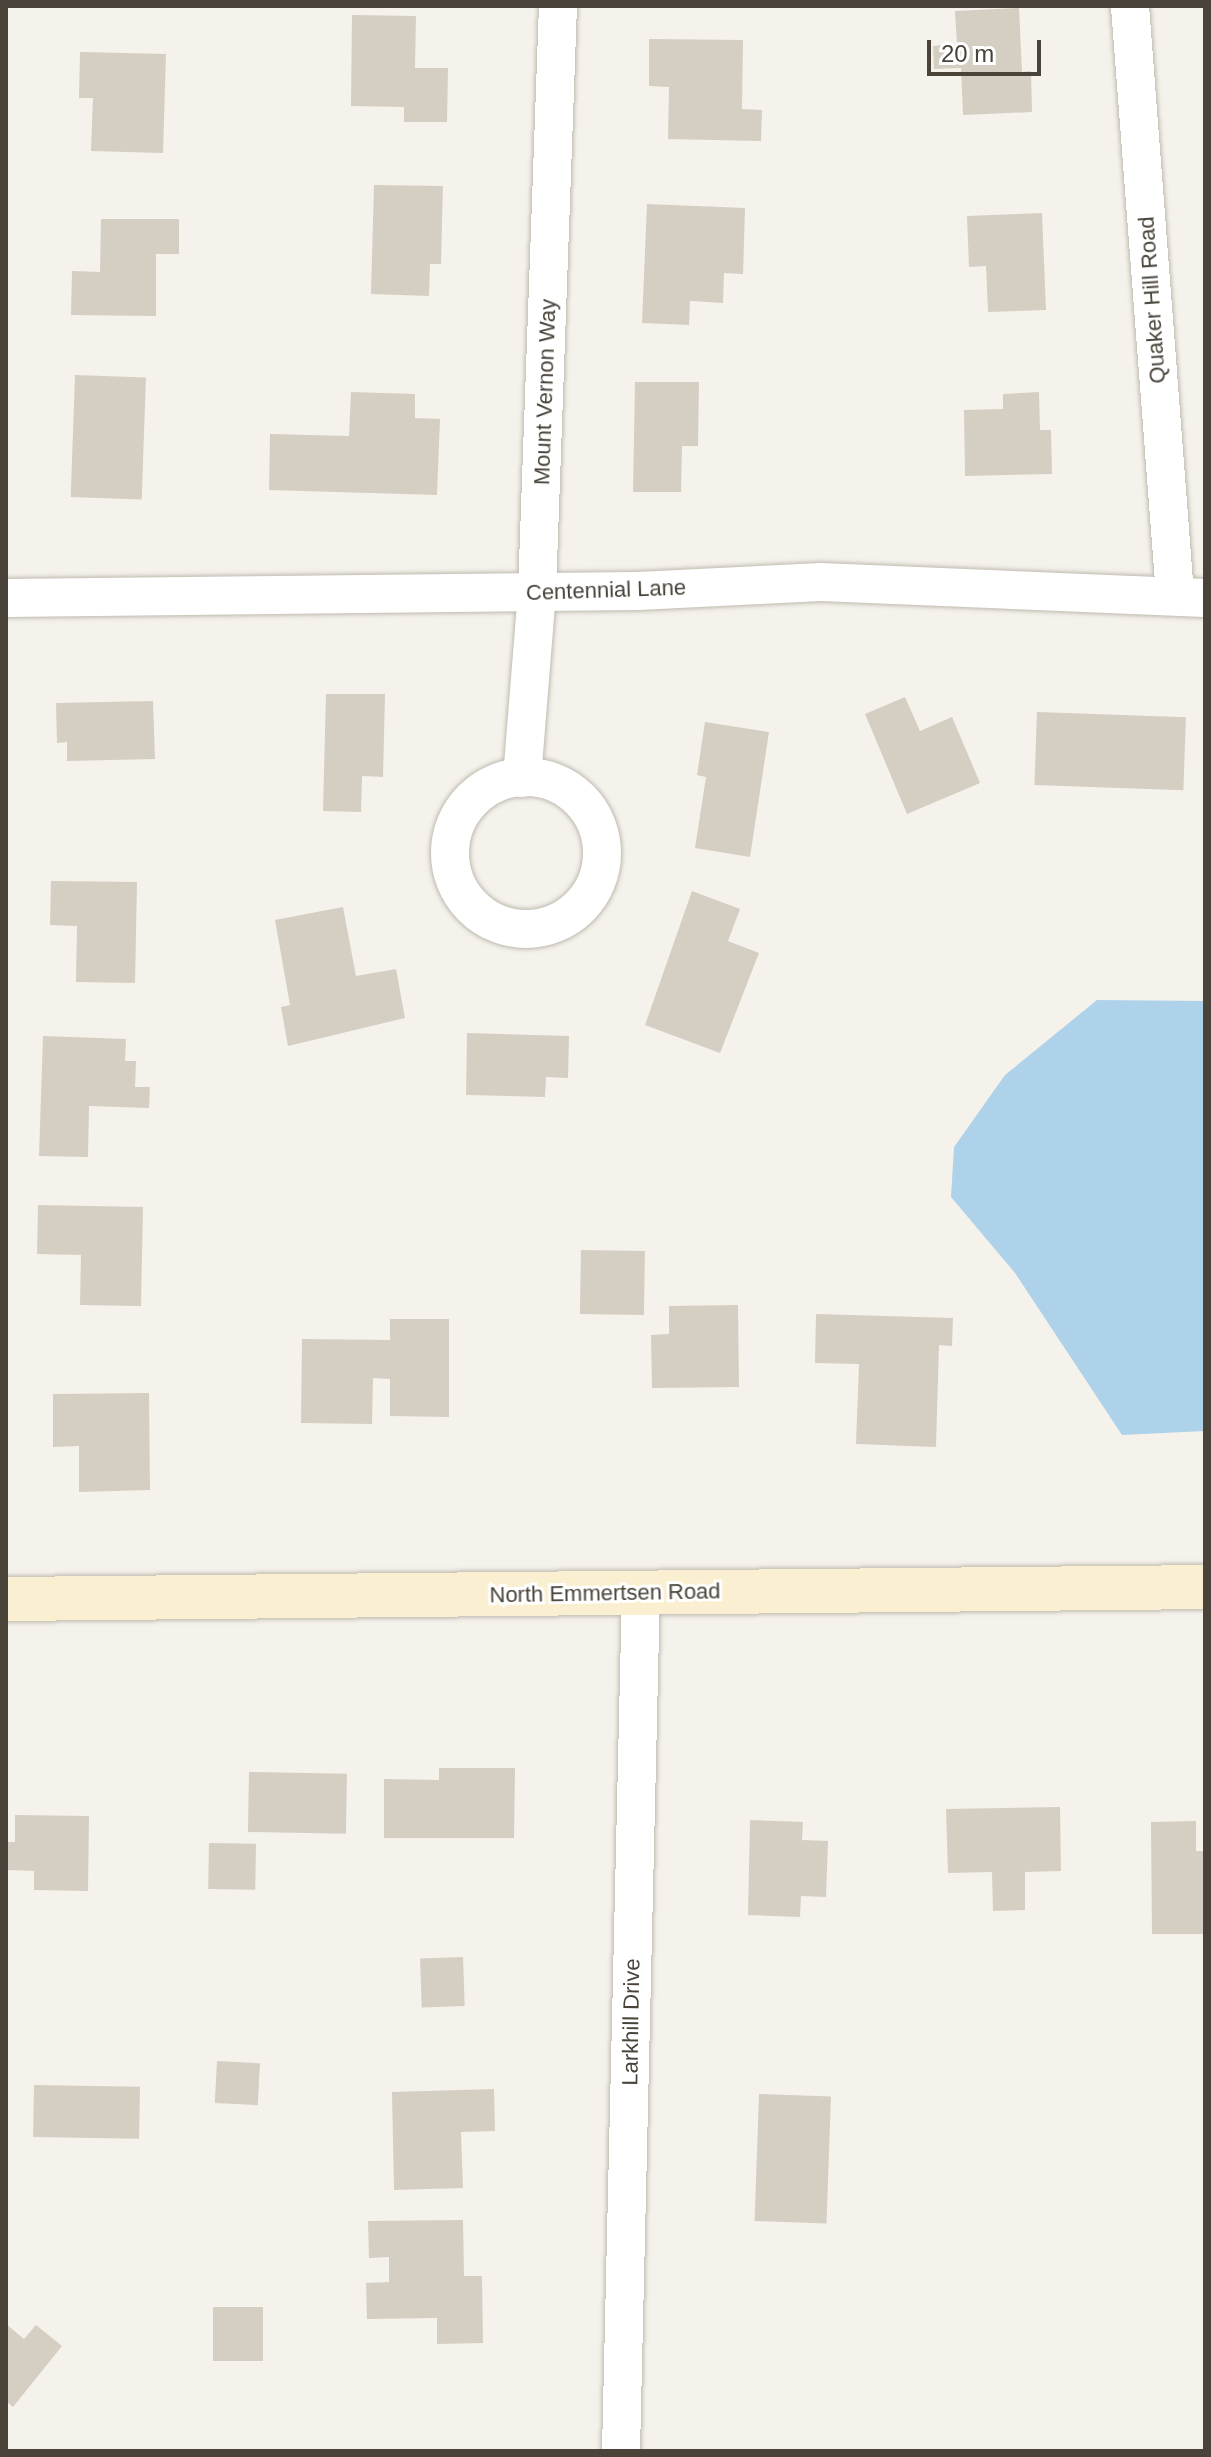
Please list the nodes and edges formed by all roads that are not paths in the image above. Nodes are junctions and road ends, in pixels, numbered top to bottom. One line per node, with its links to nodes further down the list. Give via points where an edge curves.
1 (558, 6): 3 (street, Mount Vernon Way)
2 (1130, 6): 4 (street, Quaker Hill Road)
3 (537, 592): 4 (street, Centennial Lane, via 821,582); 5 (street, Centennial Lane); 6 (street, Mount Vernon Way)
4 (1190, 596)
5 (6, 598)
6 (522, 778): 6 (street, via 561,784 583,802 602,845 599,876 578,910 533,930 492,922 470,905 449,860 452,832 468,802 499,781)
7 (1205, 1587): 8 (street, North Emmertsen Road)
8 (641, 1592): 9 (street, North Emmertsen Road); 10 (street, Larkhill Drive)
9 (6, 1599)
10 (621, 2451)

